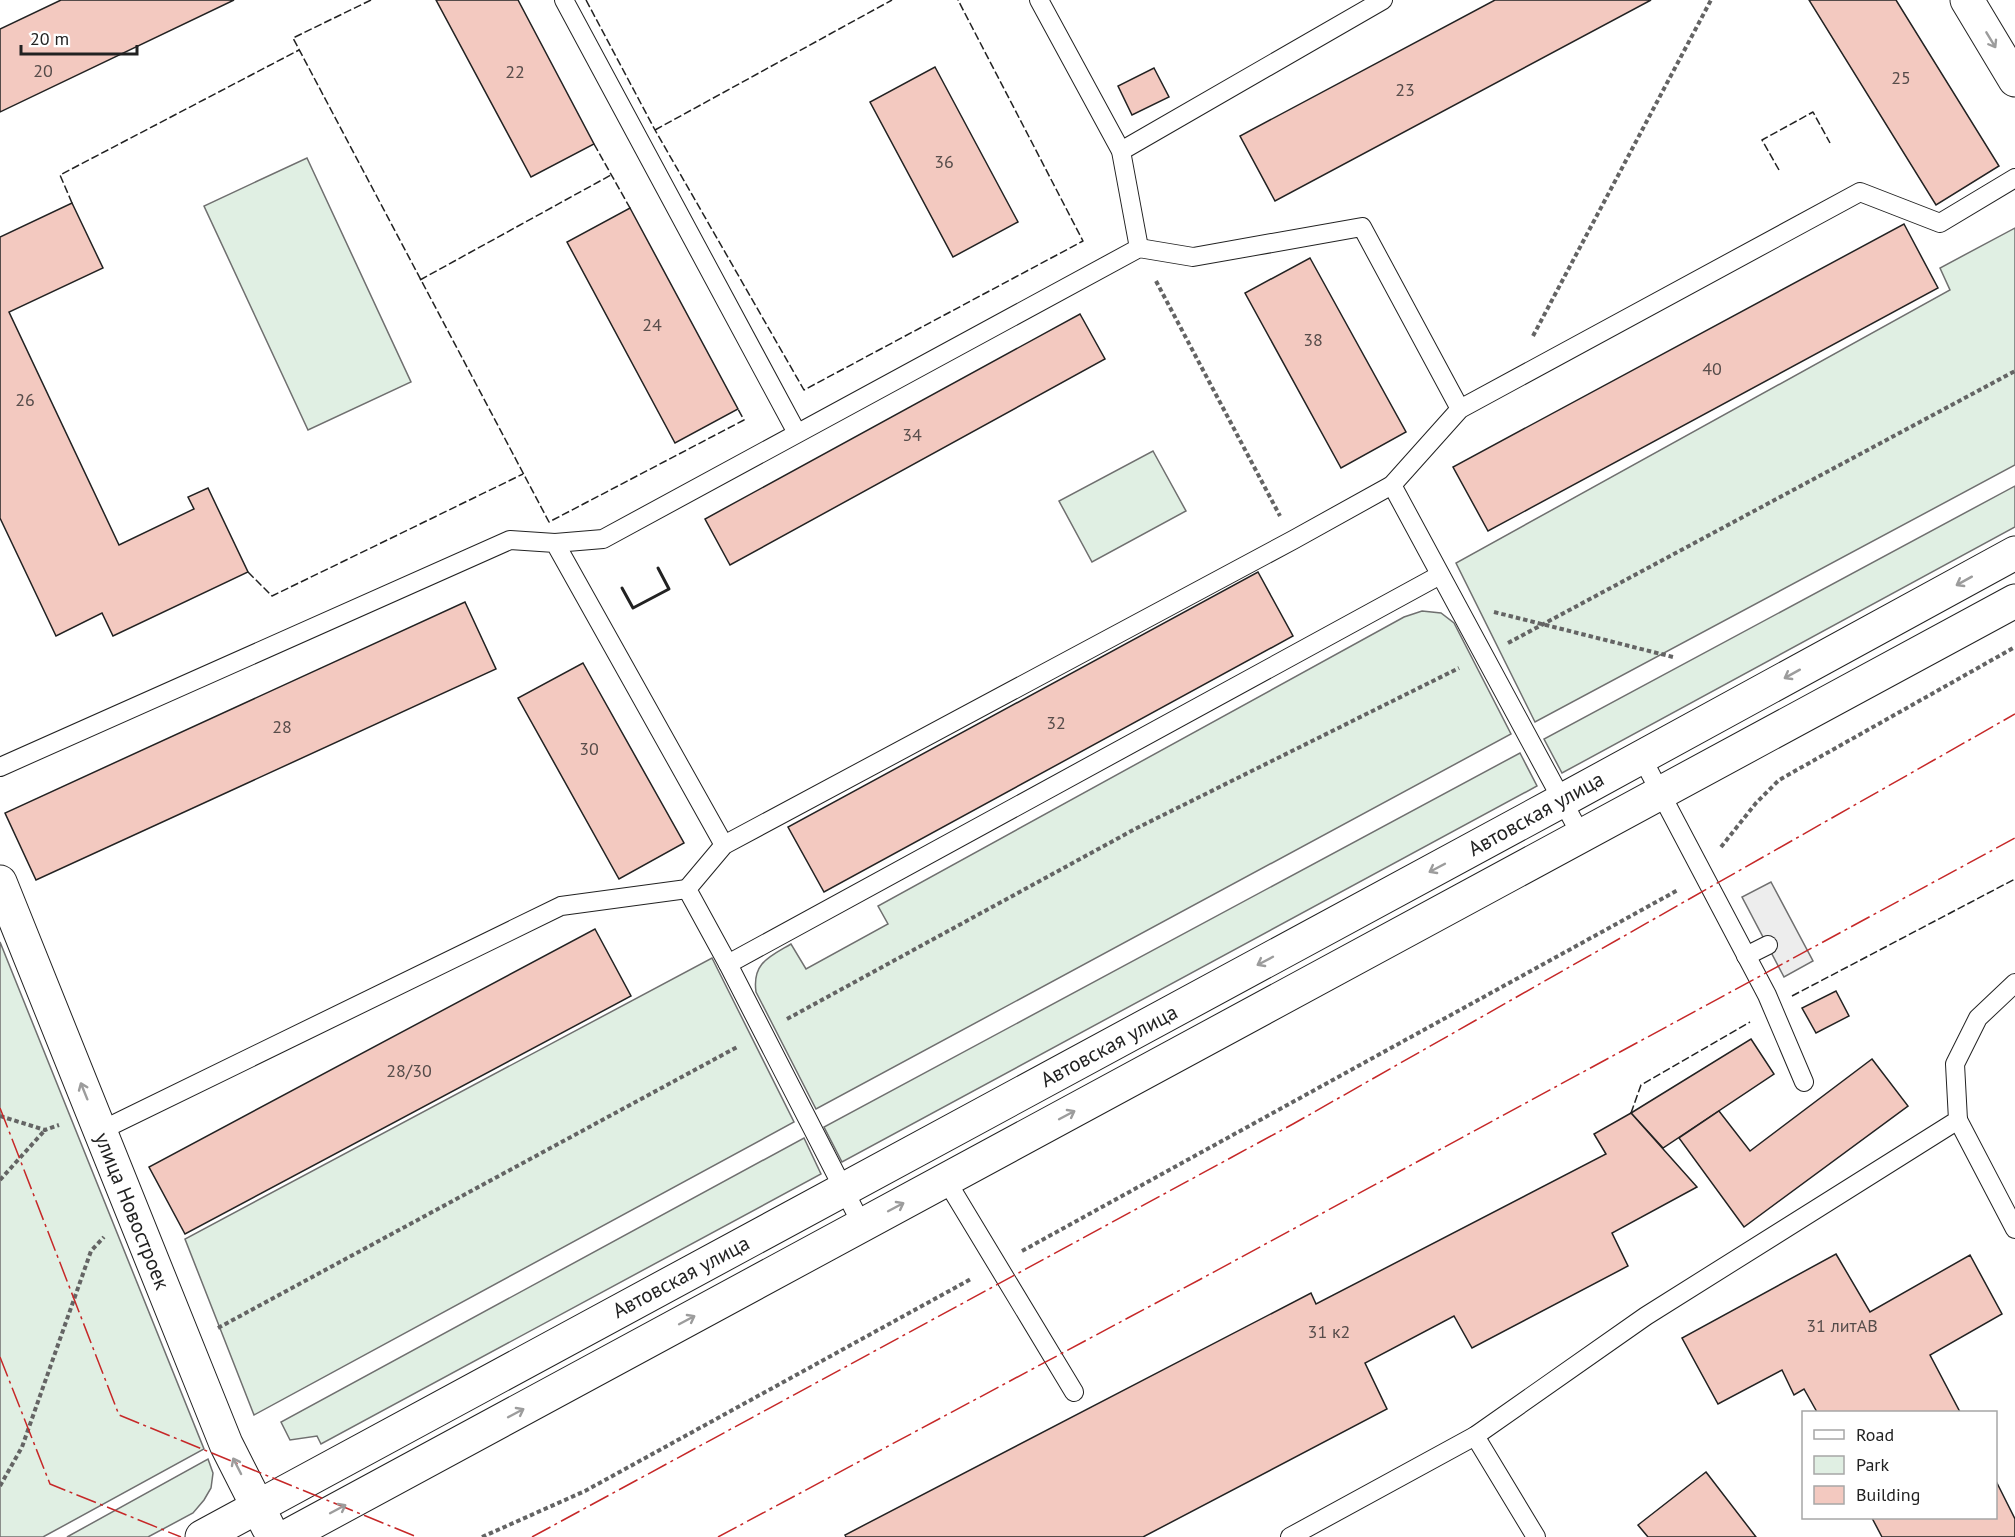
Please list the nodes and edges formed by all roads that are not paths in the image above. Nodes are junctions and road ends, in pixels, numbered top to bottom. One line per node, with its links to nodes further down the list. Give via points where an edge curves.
1 (564, 0): 10 (lane)
2 (1039, 0): 6 (lane)
3 (1383, 0): 6 (lane)
4 (1967, 0): 5 (street, one-way to 5)
5 (2015, 80)
6 (1120, 151): 8 (lane)
7 (2015, 178): 9 (lane, via 1940,223 1860,192)
8 (1139, 248): 9 (lane, via 1193,257 1362,227); 10 (lane)
9 (1460, 409): 11 (lane)
10 (796, 433): 12 (lane, via 603,539)
11 (1392, 485): 14 (lane); 21 (lane)
12 (555, 543): 17 (lane, via 510,540); 21 (lane)
13 (2015, 553): 16 (street, Автовская улица, one-way to 16)
14 (1440, 575): 19 (lane); 26 (lane)
15 (2015, 601): 18 (street, Автовская улица)
16 (1641, 756): 18 (lane); 19 (street, Автовская улица)
17 (0, 767)
18 (1660, 794): 20 (street, Автовская улица); 25 (lane)
19 (1563, 800): 20 (lane); 32 (street, Автовская улица, one-way to 32)
20 (1582, 837): 31 (street, Автовская улица, one-way to 20)
21 (724, 845): 23 (lane)
22 (0, 882): 30 (street, улица Новостроек, one-way to 22)
23 (687, 889): 26 (lane); 30 (lane, via 561,906)
24 (1768, 945): 25 (lane)
25 (1746, 956): 28 (lane)
26 (728, 964): 32 (lane)
27 (2015, 983): 29 (lane, via 1978,1018 1954,1065)
28 (1804, 1082)
29 (1958, 1120): 34 (lane); 36 (lane, via 1646,1316)
30 (100, 1131): 37 (street, улица Новостроек, one-way to 30, via 226,1444)
31 (946, 1180): 33 (street, Автовская улица, one-way to 31); 35 (lane)
32 (843, 1190): 33 (lane); 37 (street, Автовская улица)
33 (862, 1226): 38 (street, Автовская улица, one-way to 33)
34 (2015, 1229)
35 (1074, 1392)
36 (1475, 1437): 40 (lane); 41 (lane)
37 (267, 1501): 38 (street, улица Новостроек); 39 (street, Автовская улица)
38 (287, 1536)
39 (202, 1537)
40 (1290, 1537)
41 (1536, 1537)

